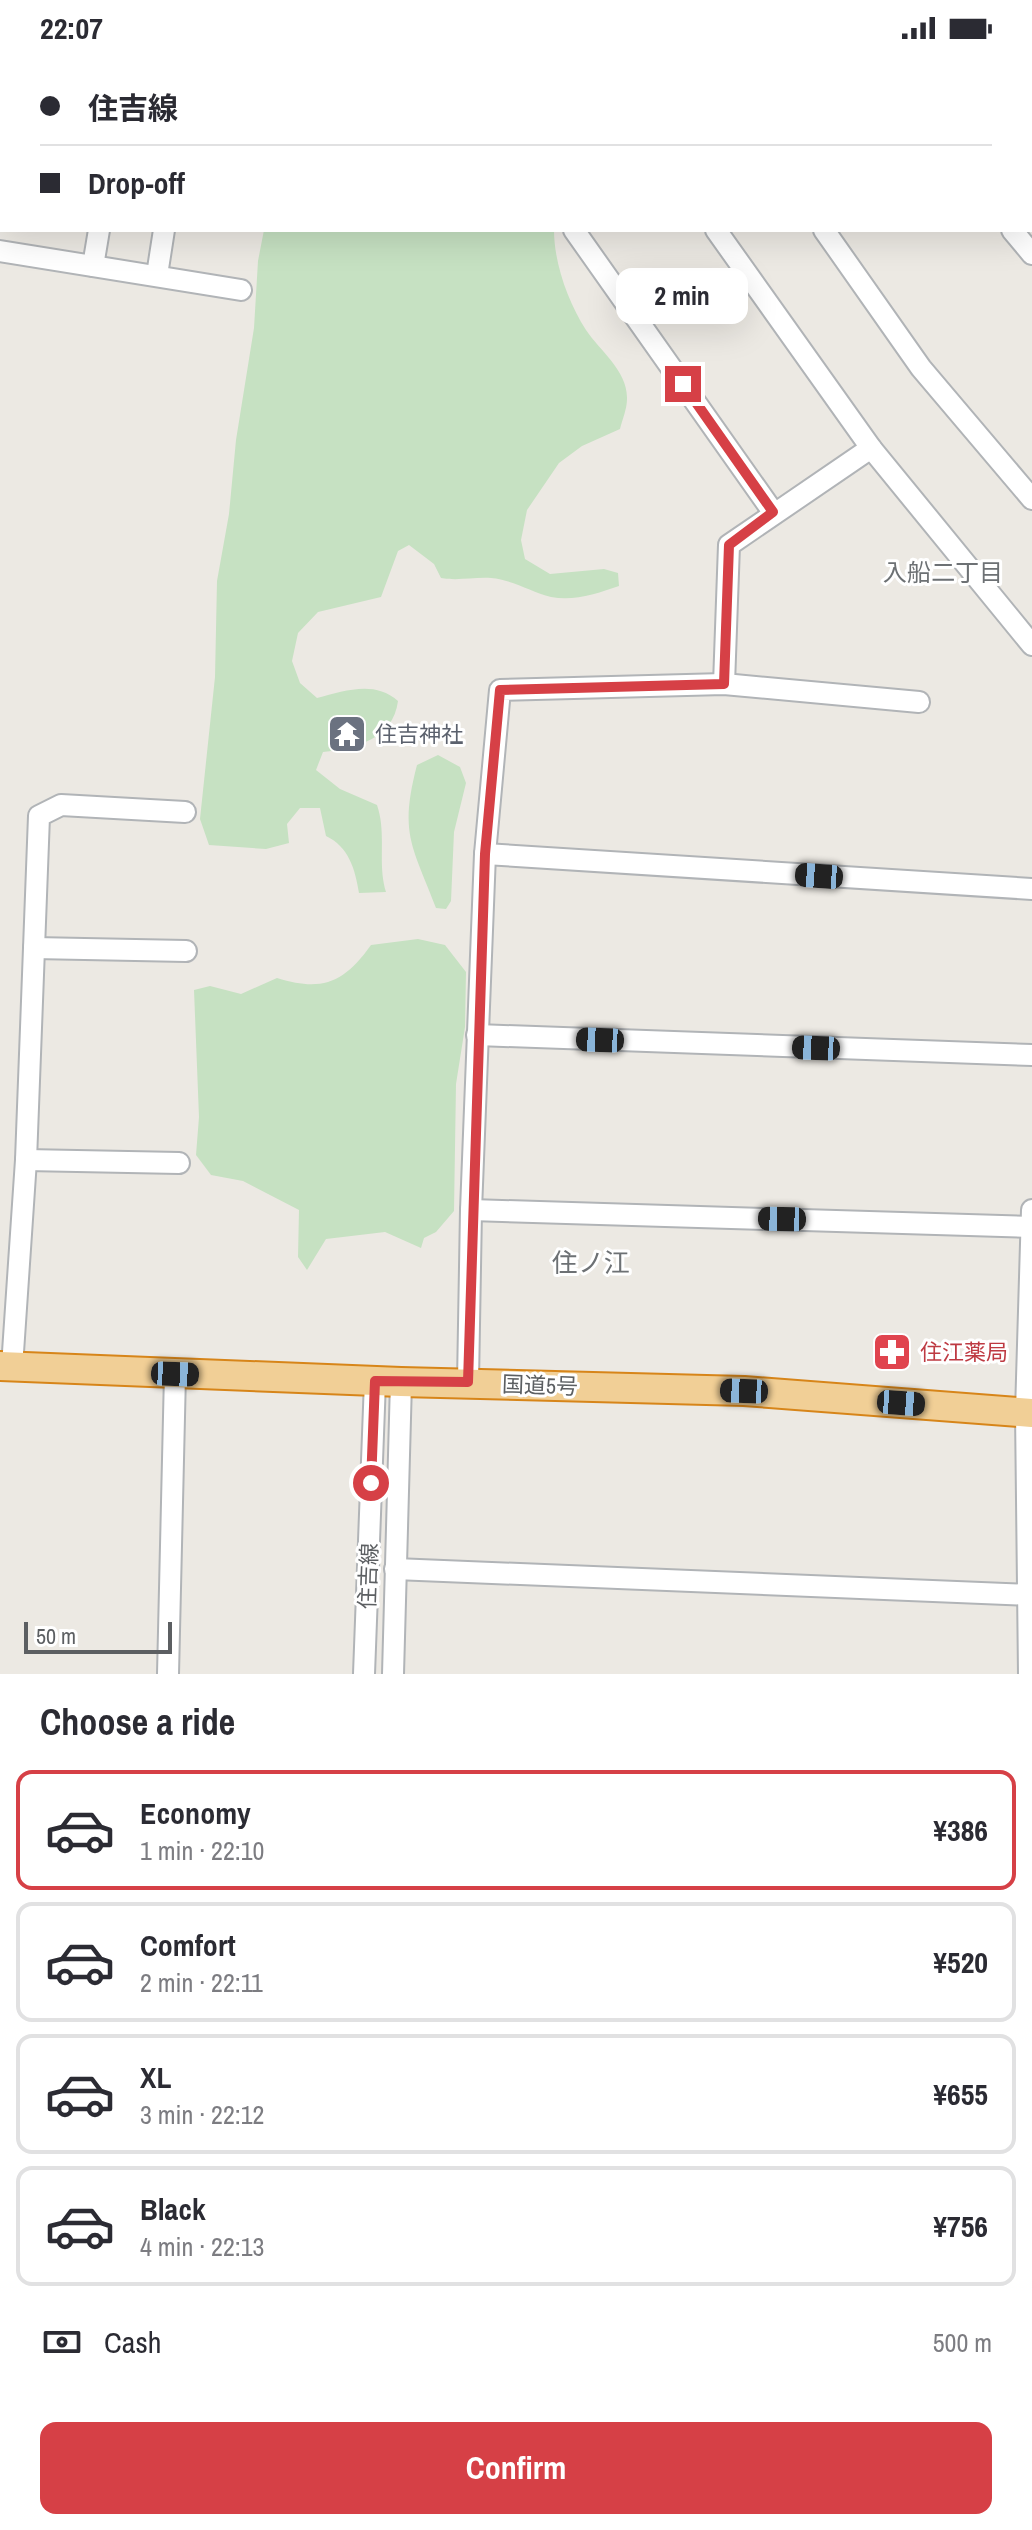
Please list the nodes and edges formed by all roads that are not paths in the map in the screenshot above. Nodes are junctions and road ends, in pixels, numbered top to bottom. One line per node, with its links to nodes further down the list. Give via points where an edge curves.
1 (99, 232): 9 (street)
2 (164, 232): 10 (street)
3 (575, 232): 14 (street)
4 (717, 232): 12 (street)
5 (825, 232): 13 (street, via 921,368)
6 (1014, 232): 8 (street)
7 (0, 251): 9 (street)
8 (1032, 254)
9 (93, 266): 10 (street)
10 (157, 275): 11 (street)
11 (241, 290)
12 (871, 448): 14 (street); 15 (street)
13 (1032, 499)
14 (773, 512): 16 (street, via 729,545)
15 (1032, 645)
16 (724, 684): 17 (street); 19 (street, via 500,690)
17 (919, 702)
18 (185, 812): 21 (street, via 61,805 39,816)
19 (485, 854): 20 (street); 23 (street)
20 (1032, 889)
21 (34, 948): 22 (street); 25 (street)
22 (186, 951)
23 (477, 1035): 24 (street); 27 (street)
24 (1032, 1055)
25 (26, 1160): 26 (street); 30 (street)
26 (179, 1163)
27 (471, 1210): 29 (street); 33 (street)
28 (1032, 1210): 29 (street)
29 (1031, 1227): 34 (street)
30 (6, 1366): 31 (highway, 国道5号)
31 (175, 1374): 32 (highway, 国道5号); 37 (street)
32 (388, 1382): 33 (highway, 国道5号); 35 (street, 住吉線); 38 (street, 住吉線)
33 (468, 1382): 34 (highway, 国道5号, via 744,1391)
34 (1029, 1412): 36 (street)
35 (395, 1569): 36 (street); 39 (street, 住吉線)
36 (1031, 1595): 40 (street)
37 (168, 1674)
38 (364, 1674)
39 (393, 1674)
40 (1029, 1674)

